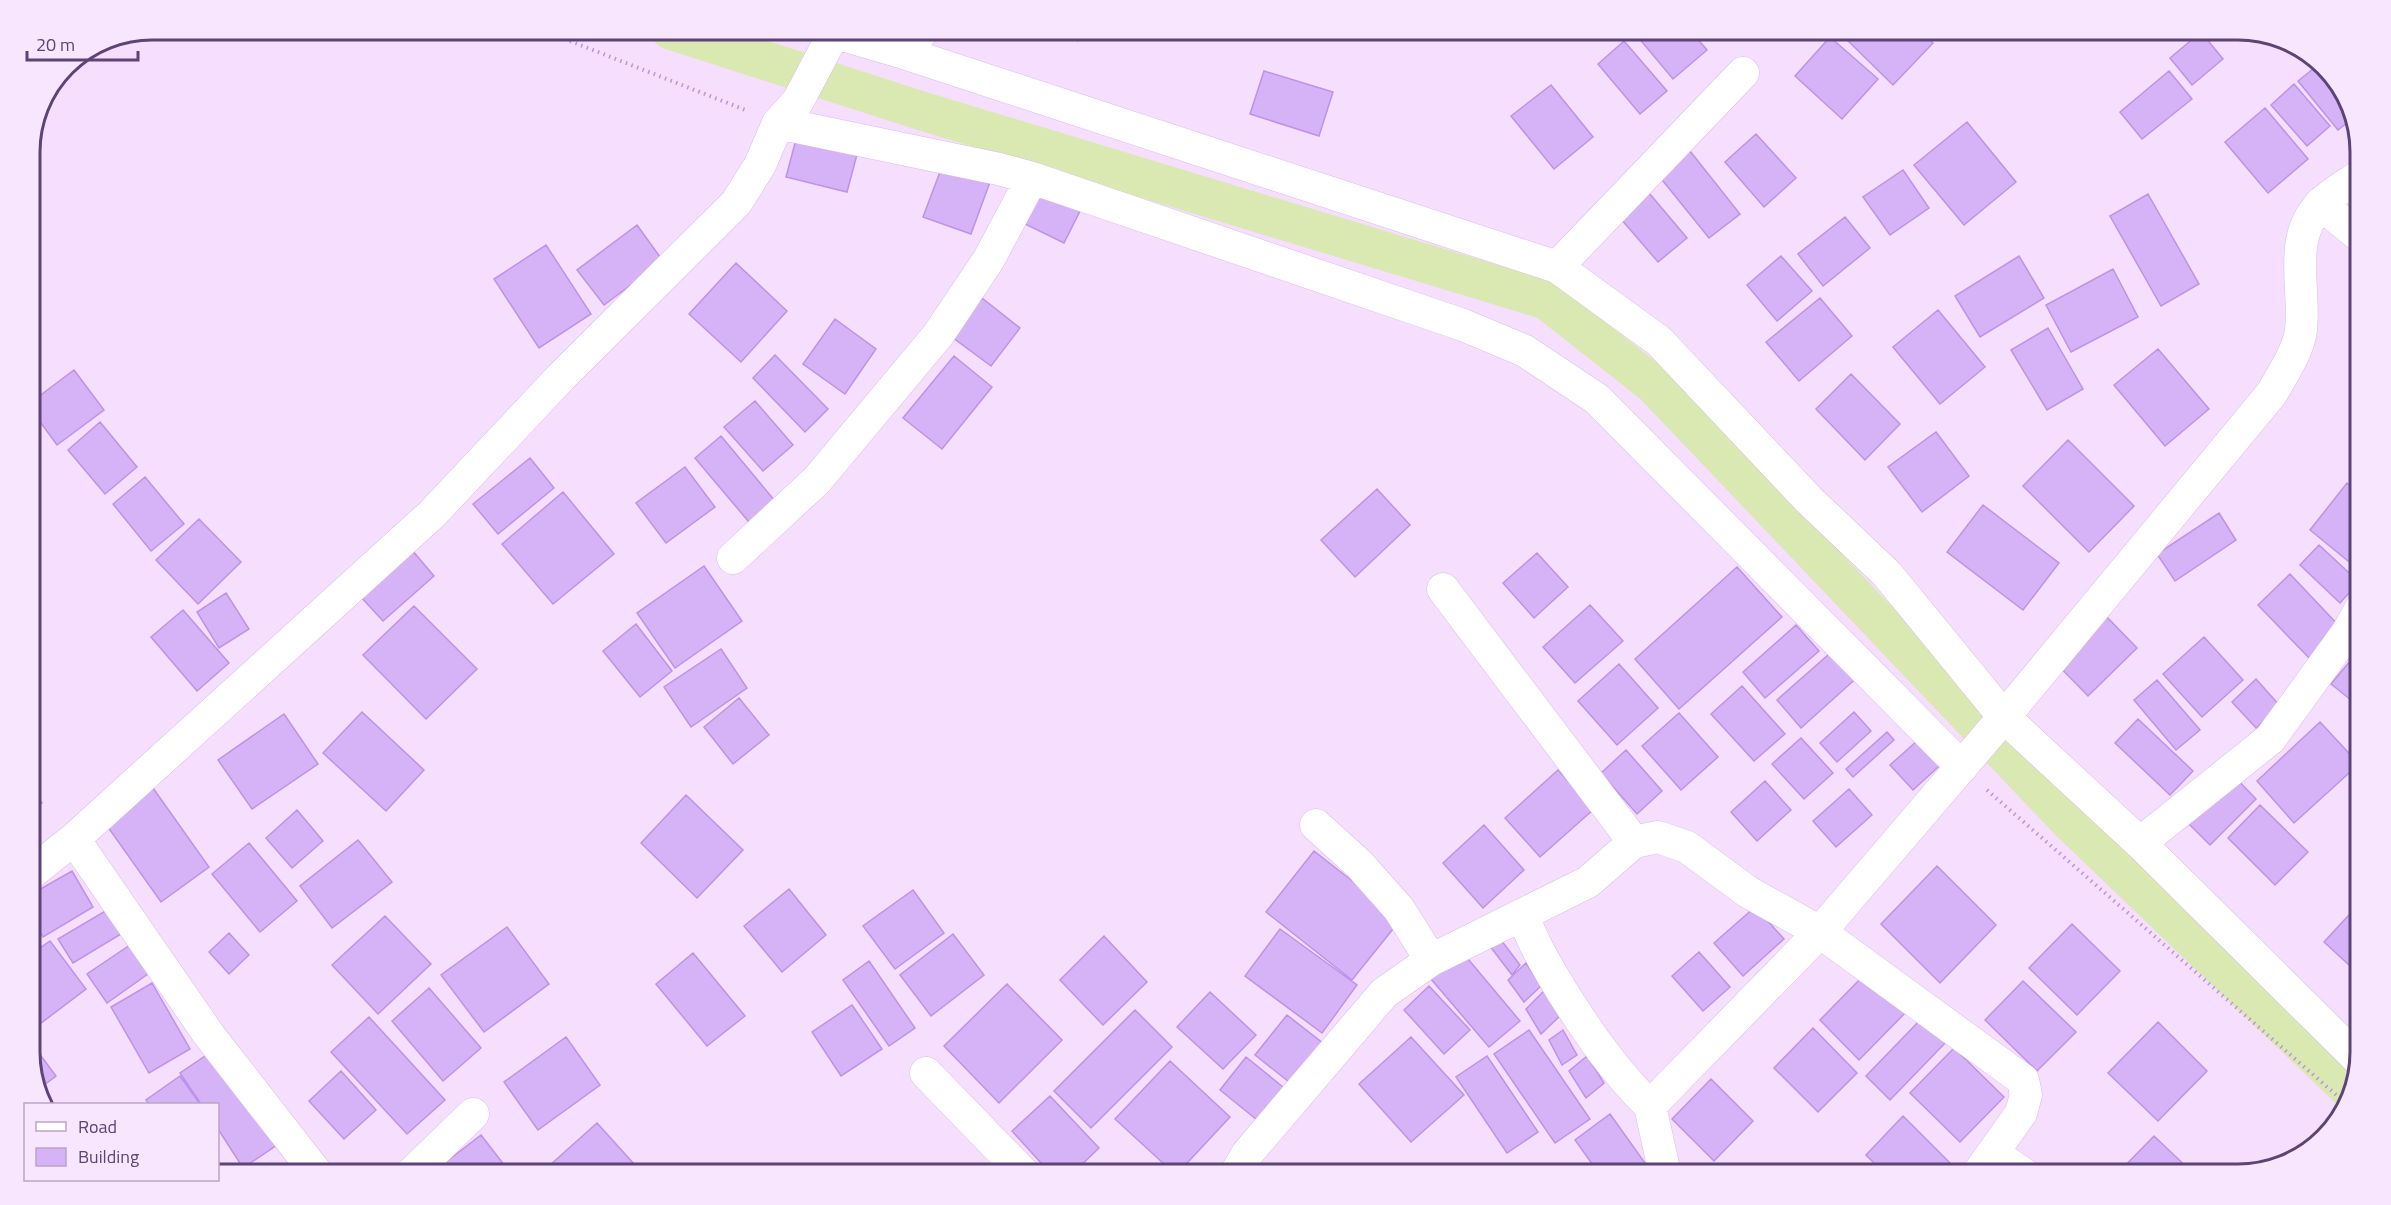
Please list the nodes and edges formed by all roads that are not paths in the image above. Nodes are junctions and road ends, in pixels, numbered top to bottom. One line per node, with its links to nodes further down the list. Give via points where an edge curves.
1 (826, 41): 4 (street, via 815,70)
2 (914, 41): 9 (street)
3 (1743, 73): 9 (street)
4 (788, 112): 5 (street); 16 (street, via 736,203 561,376 432,514)
5 (1032, 178): 10 (street, via 989,259 938,335 817,480); 14 (street, via 1463,325 1526,351 1597,399)
6 (2350, 183): 7 (street)
7 (2320, 204): 8 (street); 13 (street, via 2309,219 2300,252 2301,329 2297,346 2272,393)
8 (2350, 228)
9 (1557, 267): 13 (street, via 1659,341 1809,500 1887,574)
10 (733, 558)
11 (1443, 589): 17 (street)
12 (2350, 628): 18 (street, via 2270,739)
13 (1998, 723): 14 (street); 18 (street)
14 (1965, 763): 21 (street)
15 (1316, 825): 22 (street, via 1360,865 1399,909)
16 (74, 839): 19 (street); 28 (street, via 209,1035)
17 (1634, 842): 20 (street, via 1588,882); 21 (street, via 1658,837 1687,847 1748,892)
18 (2140, 843): 23 (street)
19 (41, 865)
20 (1523, 915): 22 (street); 25 (street, via 1538,952 1603,1054)
21 (1820, 932): 25 (street); 27 (street, via 2023,1080 2026,1095 2021,1113)
22 (1431, 960): 31 (street, via 1384,993)
23 (2350, 1051)
24 (926, 1073): 30 (street)
25 (1650, 1106): 32 (street)
26 (473, 1114): 29 (street)
27 (1985, 1164)
28 (310, 1165)
29 (420, 1165)
30 (1015, 1165)
31 (1241, 1165)
32 (1663, 1165)

